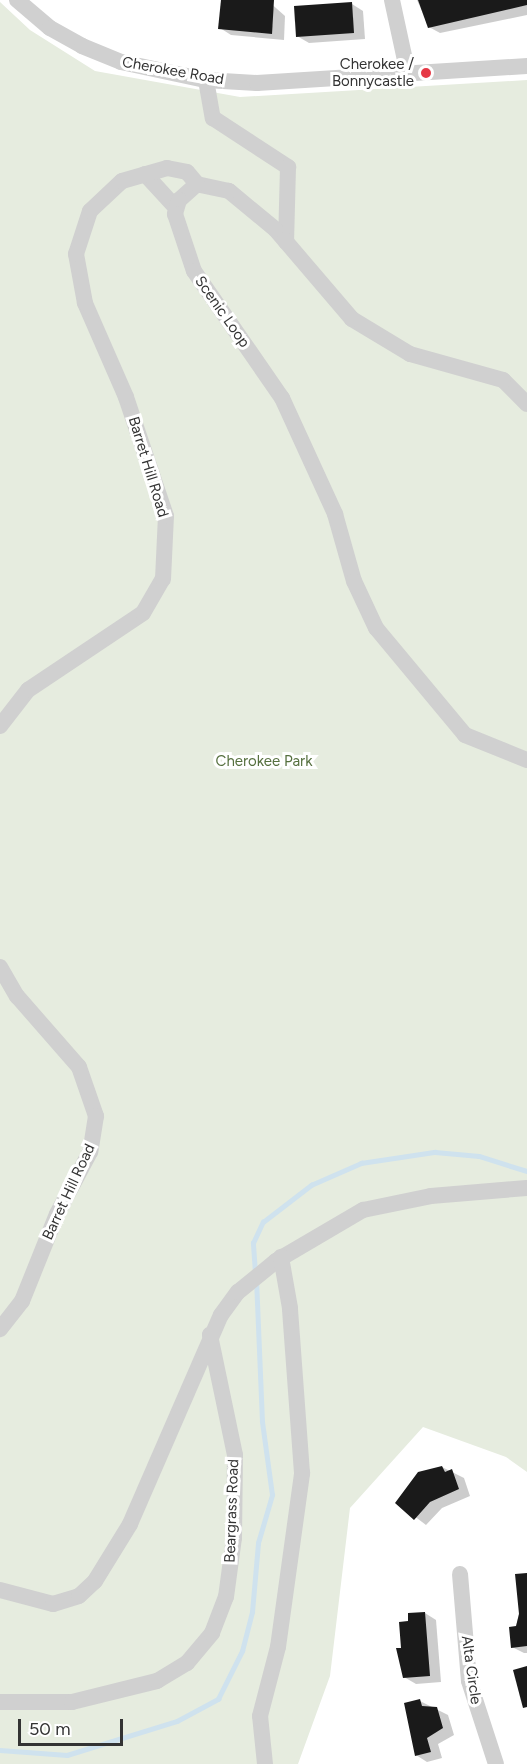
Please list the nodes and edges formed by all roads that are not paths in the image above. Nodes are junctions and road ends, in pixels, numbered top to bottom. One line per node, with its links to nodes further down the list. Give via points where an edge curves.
1 (17, 0): 5 (street, Cherokee Road, via 50,28 82,46 122,62)
2 (392, 0): 4 (street)
3 (527, 66): 4 (street, Cherokee Road)
4 (408, 74): 5 (street, Cherokee Road, via 257,83)
5 (206, 80): 8 (street, via 213,118 286,165)
6 (145, 174): 7 (street, Barret Hill Road, via 167,168 187,172); 9 (street); 13 (street, Barret Hill Road, via 110,189 90,211 78,240 76,268 163,507 168,543 163,579 143,613 28,690)
7 (197, 184): 9 (street, via 186,188); 10 (street, via 229,191)
8 (289, 201): 10 (street); 11 (street)
9 (176, 208): 14 (street, Scenic Loop, via 194,271 282,398 335,514 354,581 376,628 465,735)
10 (258, 213): 11 (street)
11 (286, 242): 12 (street, via 352,319 410,354 503,380)
12 (527, 404)
13 (0, 726)
14 (527, 760)
15 (0, 967): 18 (street, Barret Hill Road, via 17,996 79,1067 96,1116 90,1152 57,1214 22,1301)
16 (525, 1188): 17 (street, via 431,1196 363,1210)
17 (278, 1259): 19 (street, via 238,1292); 23 (street, via 290,1308 302,1473 278,1647 260,1716)
18 (0, 1329)
19 (210, 1334): 21 (street, via 134,1517 95,1581 79,1596 53,1604); 22 (street, Beargrass Road, via 235,1455 232,1550 226,1597 212,1633 188,1663 157,1681 72,1702)
20 (460, 1574): 24 (street, Alta Circle, via 470,1681)
21 (0, 1590)
22 (0, 1702)
23 (265, 1764)
24 (496, 1764)

